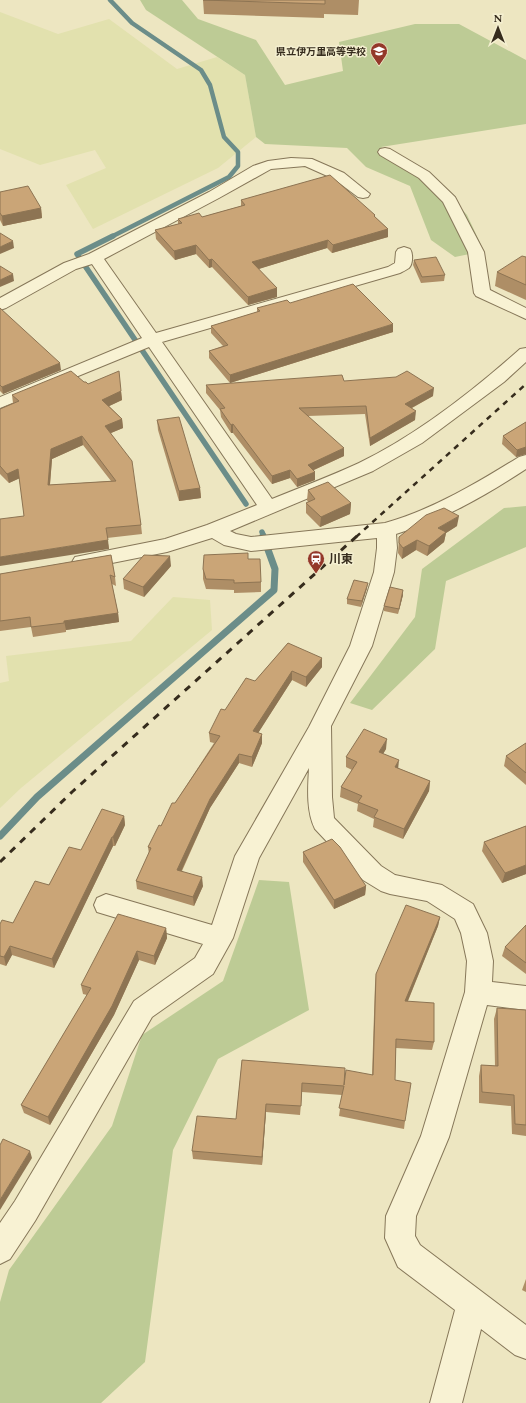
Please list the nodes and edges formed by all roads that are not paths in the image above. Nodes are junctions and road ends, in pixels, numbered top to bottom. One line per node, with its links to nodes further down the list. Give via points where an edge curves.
1 (385, 152): 6 (street, via 424,175 450,200 476,252 482,293)
2 (363, 194): 4 (street, via 339,176 307,162 268,165)
3 (404, 252): 7 (street, via 403,265 394,270)
4 (95, 257): 5 (street, via 70,266); 7 (street)
5 (0, 305)
6 (526, 314)
7 (151, 340): 9 (street); 11 (street)
8 (526, 354): 11 (street, via 416,439 366,467)
9 (0, 403)
10 (526, 461): 13 (street, via 477,492 413,522)
11 (268, 507): 12 (street)
12 (214, 530): 13 (street, via 231,540 251,544); 14 (street, via 167,544)
13 (386, 530): 15 (street, via 384,572 361,646)
14 (65, 565)
15 (320, 726): 17 (street, via 246,856); 18 (street, via 320,797 323,822 372,873 390,884 433,892 464,912 474,932 480,961)
16 (106, 905): 17 (street)
17 (220, 938): 20 (street, via 204,966 143,1009 25,1211)
18 (478, 992): 19 (street); 21 (street, via 435,1137 402,1216 400,1238 409,1256)
19 (526, 998)
20 (0, 1249)
21 (472, 1304): 22 (street); 23 (street)
22 (526, 1344)
23 (446, 1403)

